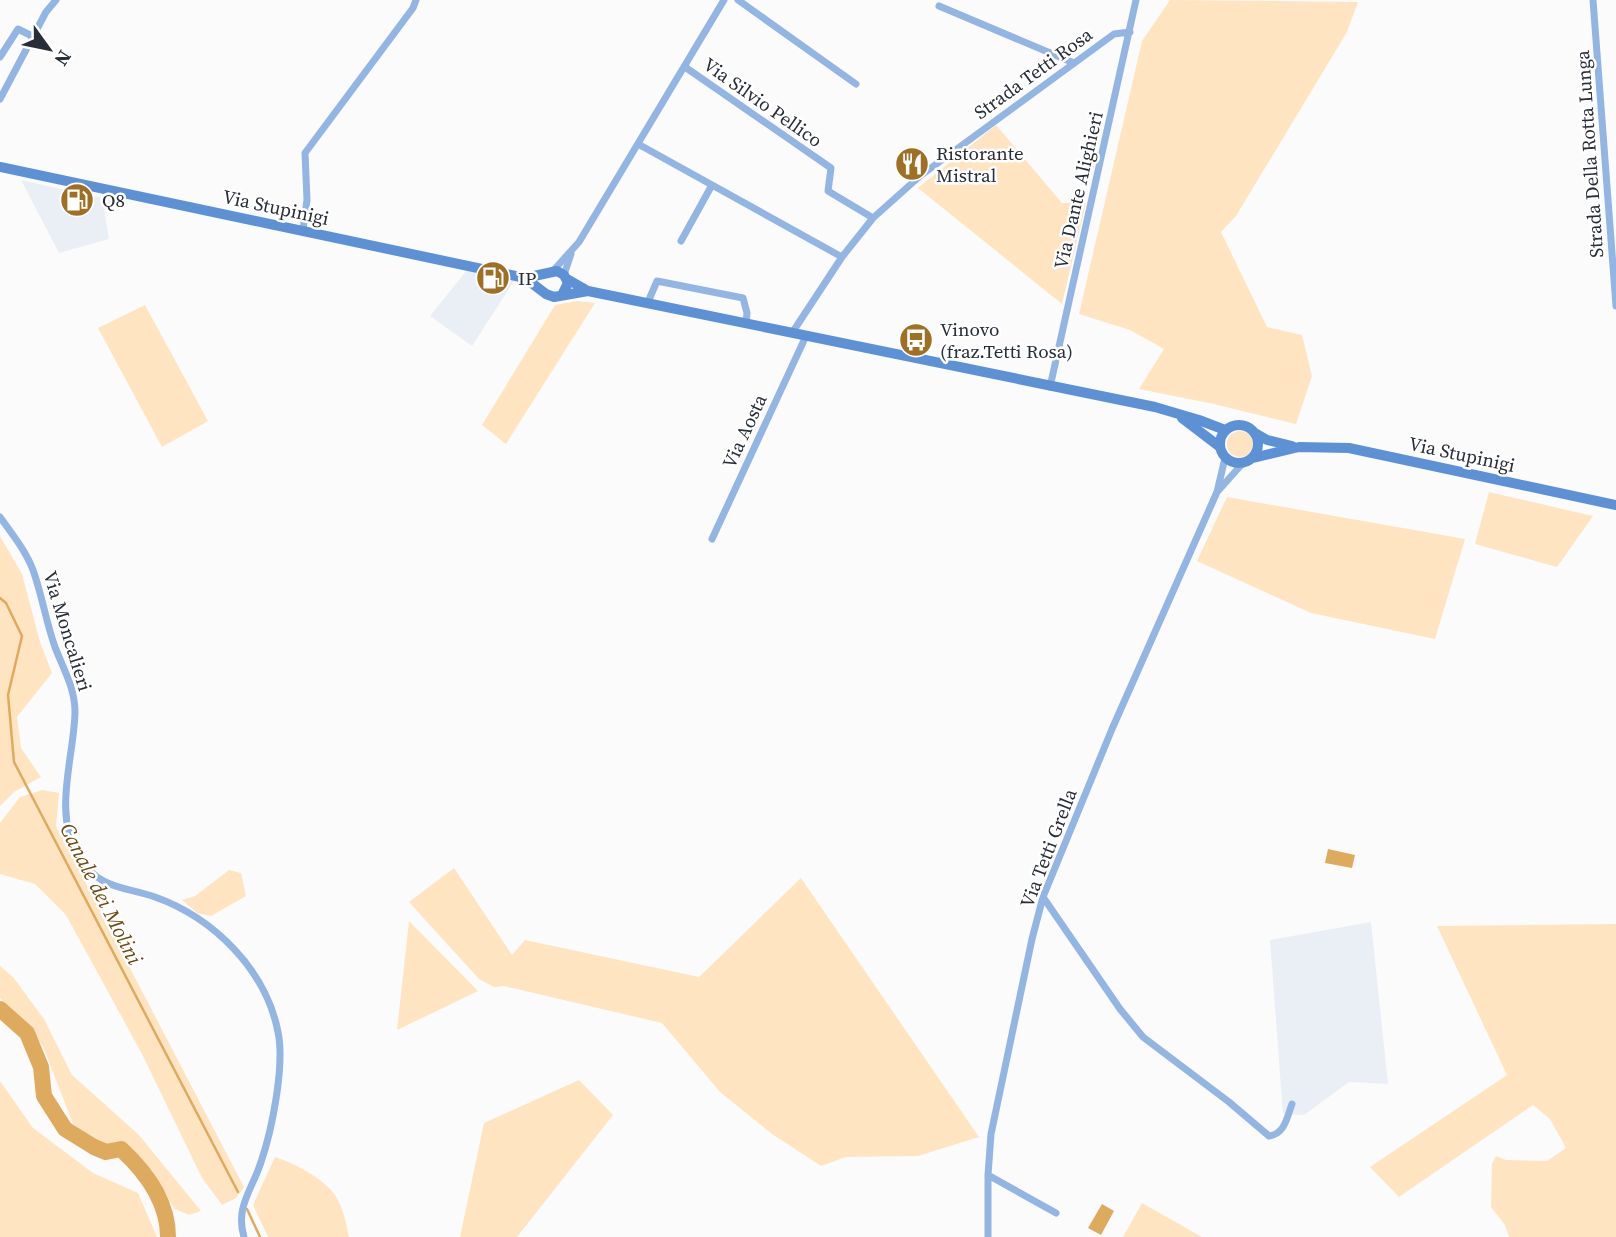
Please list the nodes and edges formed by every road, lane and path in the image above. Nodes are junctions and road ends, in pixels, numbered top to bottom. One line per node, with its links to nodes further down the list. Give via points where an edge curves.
1 (56, 0): 9 (street)
2 (416, 0): 23 (street, via 305,153)
3 (724, 0): 12 (street)
4 (738, 0): 15 (street)
5 (1136, 0): 8 (street, Via Dante Alighieri)
6 (1593, 0): 34 (street, Strada Della Rotta Lunga)
7 (939, 6): 11 (street)
8 (1130, 32): 11 (street, Strada Tetti Rosa, via 1114,34); 38 (street, Via Dante Alighieri)
9 (34, 37): 10 (street, via 18,29); 14 (street)
10 (0, 57)
11 (1074, 63): 22 (street, Strada Tetti Rosa, via 920,176)
12 (685, 67): 17 (street); 22 (street, Via Silvio Pellico, via 831,168 828,191)
13 (0, 78): 14 (street)
14 (9, 83): 16 (street)
15 (856, 84)
16 (0, 99)
17 (638, 144): 21 (street); 25 (street)
18 (0, 167): 19 (street, Via Stupinigi)
19 (20, 172): 20 (street, Via Stupinigi); 23 (street, Via Stupinigi)
20 (0, 173)
21 (712, 185): 24 (street); 26 (street)
22 (873, 218): 26 (street, Strada Tetti Rosa)
23 (303, 230): 29 (street, Via Stupinigi)
24 (681, 241)
25 (571, 253): 27 (street); 28 (street)
26 (842, 257): 36 (street, Strada Tetti Rosa)
27 (549, 272): 28 (street); 29 (street, Via Stupinigi); 30 (street, via 541,282)
28 (566, 277): 31 (street, Via Stupinigi); 32 (street)
29 (525, 278): 30 (street, Via Stupinigi)
30 (543, 291): 32 (street, via 554,297)
31 (588, 291): 32 (street, Via Stupinigi); 33 (street, Via Stupinigi)
32 (562, 295)
33 (648, 302): 35 (street, Via Stupinigi); 35 (street, via 657,281 743,298)
34 (1616, 306)
35 (746, 323): 36 (street, Via Stupinigi)
36 (792, 333): 37 (street, Via Stupinigi)
37 (806, 336): 38 (street, Via Stupinigi); 49 (street, Via Aosta)
38 (1050, 387): 39 (street, Via Stupinigi)
39 (1171, 412): 40 (street, Via Stupinigi); 43 (street, Via Stupinigi, via 1196,427)
40 (1226, 430): 41 (street, Via Stupinigi, via 1244,425); 43 (street, via 1220,441)
41 (1255, 433): 42 (street, Via Stupinigi); 44 (street, via 1258,446)
42 (1299, 447): 44 (street, Via Stupinigi); 47 (street, Via Stupinigi, via 1361,450)
43 (1222, 453): 45 (street, Via Stupinigi); 46 (street, Via Tetti Grella)
44 (1253, 458): 45 (street, Via Stupinigi)
45 (1242, 464): 46 (street, Via Tetti Grella)
46 (1217, 492): 50 (street, Via Tetti Grella)
47 (1616, 505)
48 (0, 517): 54 (street, Via Moncalieri, via 32,568 71,686 75,710 66,818 78,855 90,873 108,885 154,897 204,923 244,960 270,1007 281,1064 267,1143 242,1208)
49 (712, 539)
50 (1043, 897): 51 (street, via 1143,1037 1269,1136 1282,1129); 52 (street, Via Tetti Grella, via 993,1121)
51 (1292, 1104)
52 (988, 1175): 53 (street); 55 (street, Via Tetti Grella)
53 (1056, 1213)
54 (244, 1237)
55 (988, 1237)

